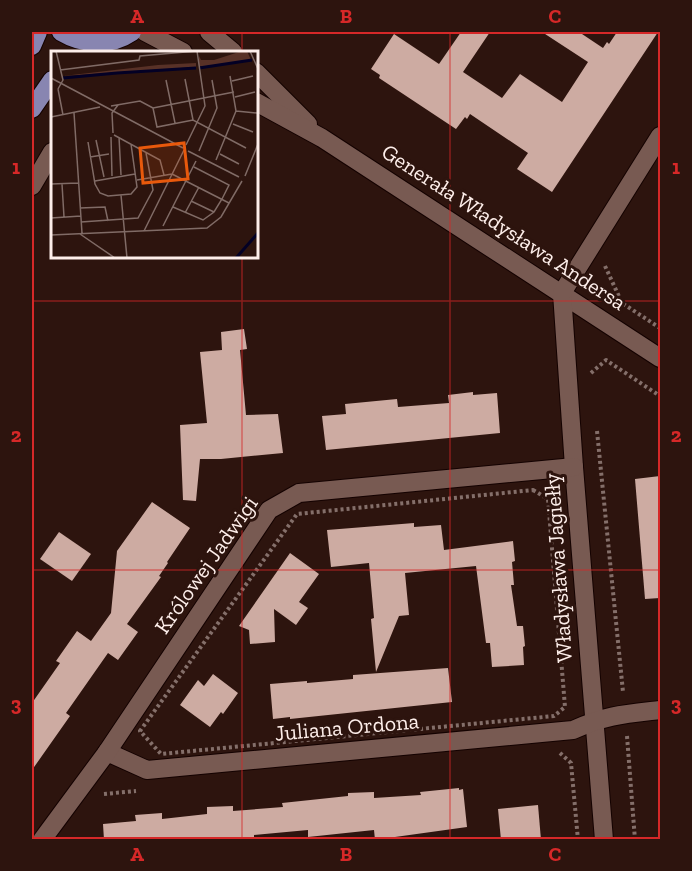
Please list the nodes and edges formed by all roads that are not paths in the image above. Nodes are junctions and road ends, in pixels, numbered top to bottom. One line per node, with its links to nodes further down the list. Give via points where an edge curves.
1 (38, 32): 6 (main road)
2 (61, 32): 7 (main road)
3 (132, 32): 7 (main road, via 114,41)
4 (145, 32): 9 (street)
5 (209, 32): 8 (street)
6 (32, 46)
7 (81, 47)
8 (226, 50)
9 (181, 51)
10 (258, 74): 15 (street, Generała Władysława Andersa)
11 (51, 81): 13 (main road)
12 (258, 103): 15 (street, Generała Władysława Andersa)
13 (32, 109)
14 (660, 136): 18 (street)
15 (321, 138): 18 (street, Generała Władysława Andersa)
16 (51, 154): 17 (street)
17 (32, 186)
18 (562, 293): 19 (street, Generała Władysława Andersa); 20 (street, Władysława Jagiełły)
19 (660, 358)
20 (574, 467): 22 (street, Władysława Jagiełły); 23 (street, Królowej Jadwigi, via 299,493 269,510)
21 (660, 710): 22 (street, Juliana Ordona)
22 (594, 720): 23 (street, Juliana Ordona, via 573,730 147,770); 25 (street, Władysława Jagiełły)
23 (107, 752): 24 (street, Królowej Jadwigi)
24 (42, 840)
25 (604, 840)

